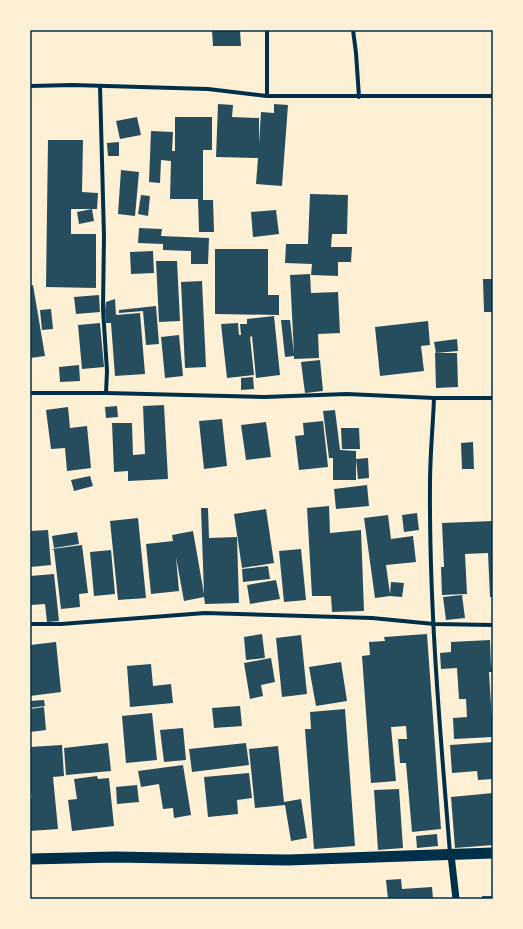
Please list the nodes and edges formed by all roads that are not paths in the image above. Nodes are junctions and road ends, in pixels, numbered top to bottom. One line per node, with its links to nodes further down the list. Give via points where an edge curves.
1 (267, 30): 5 (street)
2 (353, 30): 7 (street)
3 (30, 86): 4 (street)
4 (100, 86): 5 (street, via 208,89); 9 (street)
5 (267, 96): 7 (street)
6 (493, 96): 7 (street)
7 (359, 97)
8 (30, 393): 9 (street)
9 (106, 393): 10 (street, via 264,397 347,394)
10 (434, 398): 11 (street); 13 (street, via 430,482)
11 (493, 398)
12 (30, 624): 13 (street, via 206,613 372,618)
13 (434, 624): 14 (street); 16 (street)
14 (493, 625)
15 (493, 853): 16 (highway)
16 (451, 855): 17 (highway, via 288,860 116,857); 18 (street)
17 (30, 859)
18 (456, 899)

